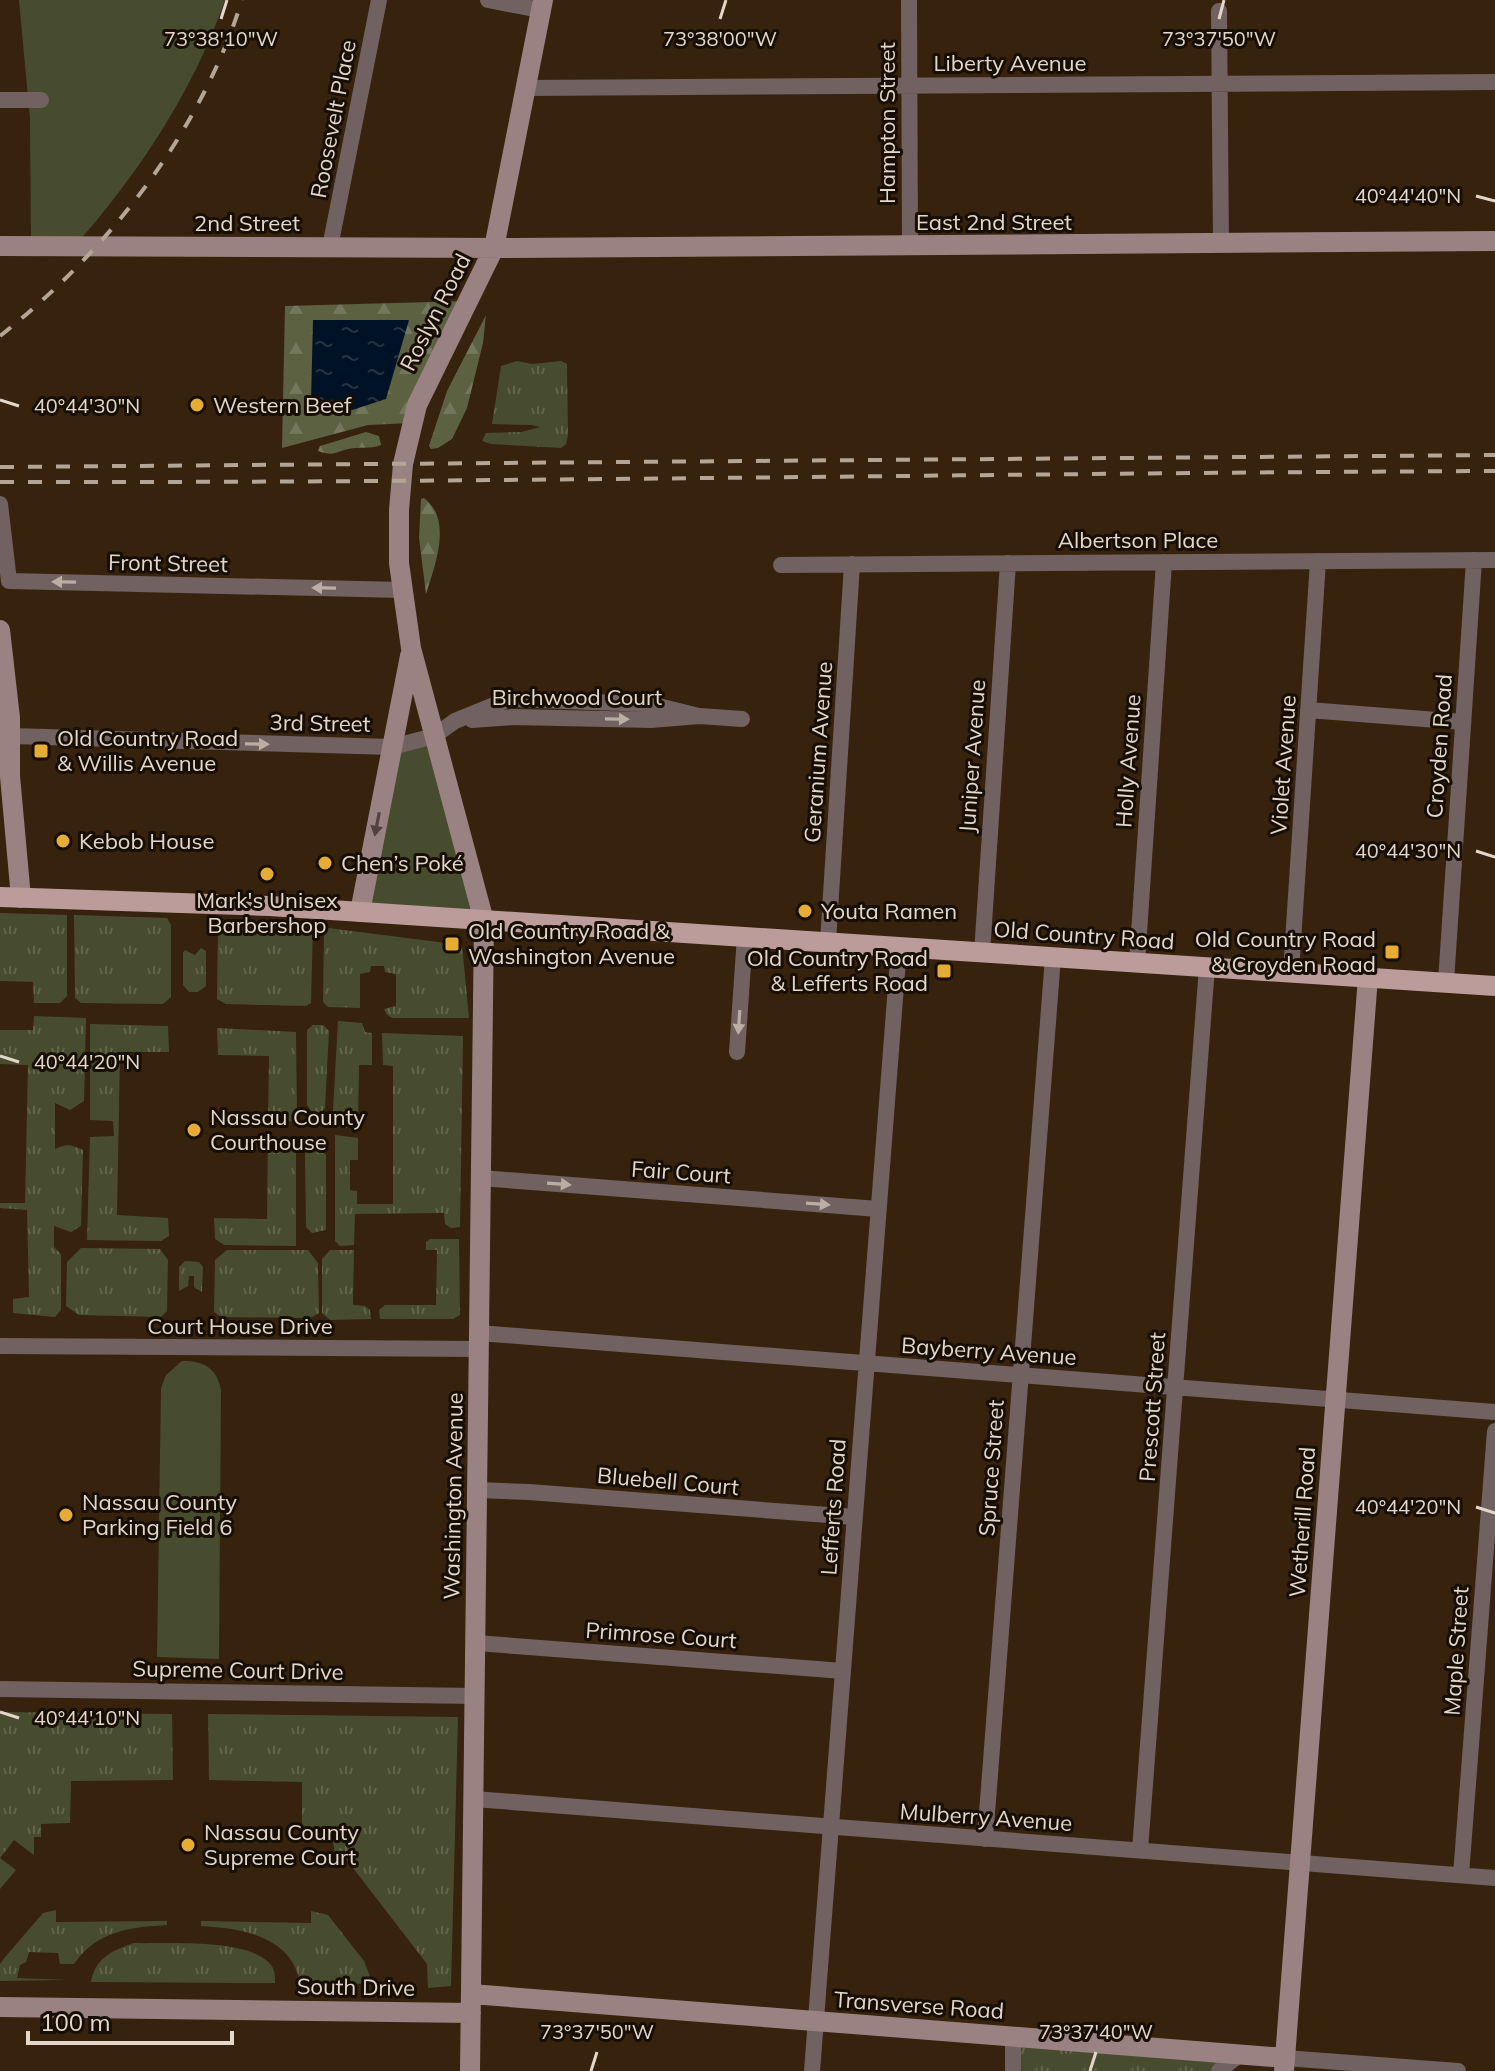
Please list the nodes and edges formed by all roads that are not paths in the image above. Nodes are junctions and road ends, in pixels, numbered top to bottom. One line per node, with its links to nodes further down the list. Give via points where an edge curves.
1 (379, 0): 16 (street, Roosevelt Place)
2 (488, 0): 4 (street)
3 (909, 0): 8 (street, Hampton Street)
4 (542, 5): 9 (street, Roslyn Road)
5 (1219, 11): 7 (street)
6 (1495, 82): 7 (street, Liberty Avenue)
7 (1220, 83): 8 (street, Liberty Avenue); 13 (street)
8 (909, 85): 9 (street, Liberty Avenue); 15 (street, Hampton Street)
9 (525, 88): 17 (street, Roslyn Road)
10 (0, 100): 11 (street)
11 (41, 100)
12 (1495, 241): 13 (street, East 2nd Street)
13 (1221, 244): 15 (street, East 2nd Street)
14 (0, 246): 16 (street, 2nd Street)
15 (910, 246): 17 (street, East 2nd Street)
16 (330, 247): 17 (street, 2nd Street)
17 (494, 248): 26 (street, Roslyn Road, via 423,387 411,423 400,493)
18 (0, 504): 26 (street, Front Street, one-way to 18, via 9,581)
19 (1474, 560): 20 (street, Albertson Place); 21 (street, Albertson Place); 31 (street, Croyden Road)
20 (1495, 560)
21 (1318, 561): 22 (street, Albertson Place); 29 (street, Violet Avenue)
22 (1164, 562): 23 (street, Albertson Place); 44 (street, Holly Avenue)
23 (1008, 563): 24 (street, Albertson Place); 42 (street, Juniper Avenue)
24 (852, 564): 25 (street, Albertson Place); 40 (street, Geranium Avenue)
25 (781, 565)
26 (402, 590): 28 (street, Roslyn Road)
27 (0, 630): 33 (street)
28 (411, 648): 32 (street, Roslyn Road); 34 (street, Roslyn Road)
29 (1308, 710): 31 (street); 46 (street, Violet Avenue)
30 (742, 719): 32 (street, Birchwood Court, via 513,717 455,721)
31 (1463, 722): 48 (street, Croyden Road)
32 (434, 736): 34 (street, 3rd Street); 38 (street, Roslyn Road)
33 (6, 738): 34 (street, 3rd Street, one-way to 34); 36 (street)
34 (392, 747): 37 (street, Roslyn Road, one-way to 37)
35 (0, 897): 36 (main road, Old Country Road)
36 (21, 898): 37 (main road, Old Country Road)
37 (360, 912): 38 (main road, Old Country Road)
38 (484, 921): 39 (main road, Old Country Road); 51 (street, Washington Avenue)
39 (745, 936): 40 (main road, Old Country Road); 50 (street, one-way to 50)
40 (828, 942): 41 (main road, Old Country Road)
41 (899, 947): 42 (main road, Old Country Road); 52 (street, Lefferts Road)
42 (982, 953): 43 (main road, Old Country Road)
43 (1053, 957): 44 (main road, Old Country Road); 56 (street, Spruce Street)
44 (1137, 963): 45 (main road, Old Country Road)
45 (1207, 967): 46 (main road, Old Country Road); 57 (street, Prescott Street)
46 (1291, 972): 47 (main road, Old Country Road)
47 (1368, 977): 48 (main road, Old Country Road); 58 (street, Wetherill Road)
48 (1446, 982): 49 (main road, Old Country Road)
49 (1495, 986)
50 (737, 1052)
51 (481, 1178): 52 (street, Fair Court, one-way to 52); 53 (street, Washington Avenue)
52 (878, 1209): 55 (street, Lefferts Road)
53 (479, 1341): 54 (street, Court House Drive); 55 (street, Bayberry Avenue); 61 (street, Washington Avenue)
54 (0, 1346)
55 (866, 1363): 56 (street, Bayberry Avenue); 62 (street, Lefferts Road)
56 (1021, 1375): 57 (street, Bayberry Avenue); 69 (street, Spruce Street)
57 (1176, 1387): 58 (street, Bayberry Avenue); 70 (street, Prescott Street)
58 (1336, 1400): 59 (street, Bayberry Avenue); 71 (street, Wetherill Road)
59 (1495, 1412)
60 (1495, 1431): 72 (street, Maple Street)
61 (477, 1490): 62 (street, Bluebell Court); 63 (street, Washington Avenue)
62 (854, 1517): 64 (street, Lefferts Road)
63 (476, 1643): 64 (street, Primrose Court); 66 (street, Washington Avenue)
64 (843, 1671): 68 (street, Lefferts Road)
65 (0, 1689): 66 (street, Supreme Court Drive)
66 (475, 1696): 67 (street, Washington Avenue)
67 (474, 1799): 68 (street, Mulberry Avenue); 74 (street, Washington Avenue)
68 (830, 1827): 69 (street, Mulberry Avenue); 76 (street, Lefferts Road)
69 (985, 1839): 70 (street, Mulberry Avenue)
70 (1140, 1850): 71 (street, Mulberry Avenue)
71 (1300, 1863): 72 (street, Mulberry Avenue); 79 (street, Wetherill Road)
72 (1461, 1875): 73 (street, Mulberry Avenue)
73 (1495, 1878)
74 (471, 2004): 75 (street, South Drive); 76 (street, Transverse Road); 80 (street, Washington Avenue)
75 (0, 2007)
76 (816, 2021): 77 (street, Transverse Road); 81 (street, Lefferts Road)
77 (1013, 2036): 78 (street, Transverse Road); 82 (street)
78 (1240, 2054): 79 (street, Transverse Road); 83 (street)
79 (1285, 2064): 84 (street, Transverse Road)
80 (470, 2071)
81 (812, 2071)
82 (1013, 2071)
83 (1219, 2071)
84 (1458, 2071)

